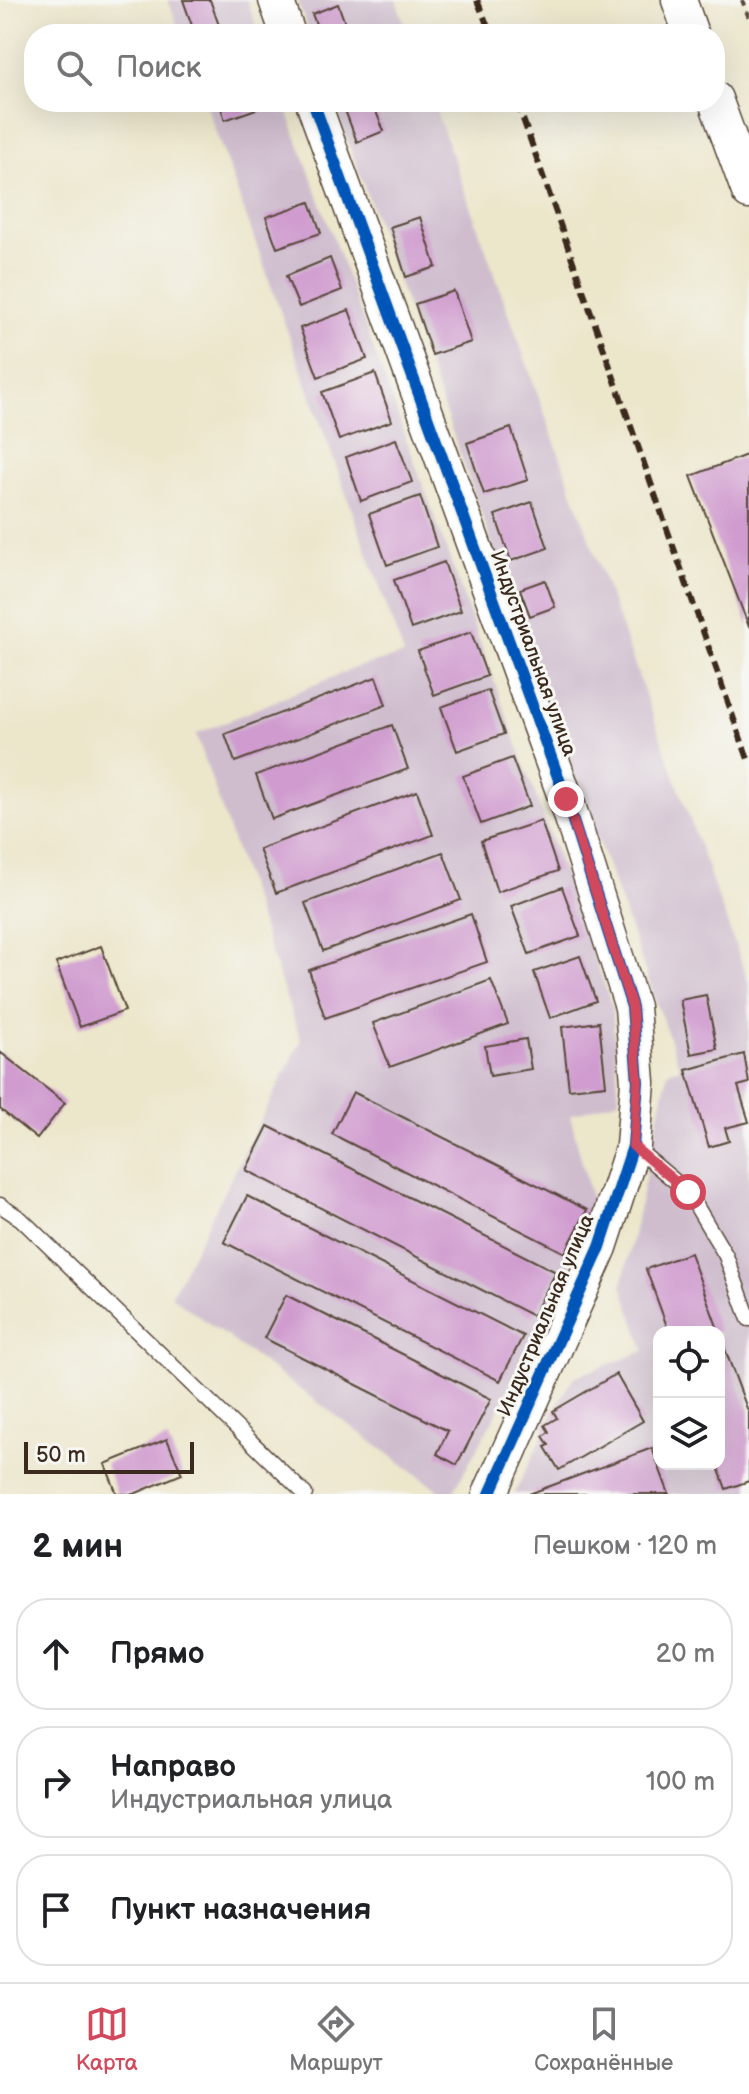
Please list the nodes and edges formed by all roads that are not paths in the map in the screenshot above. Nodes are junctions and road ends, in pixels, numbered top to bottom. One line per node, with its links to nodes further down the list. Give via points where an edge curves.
1 (276, 0): 3 (street)
2 (679, 0): 4 (street)
3 (284, 24)
4 (687, 24)
5 (317, 112): 8 (street, Индустриальная улица, via 566,799 632,1007 638,1082)
6 (720, 112): 7 (street)
7 (749, 192)
8 (633, 1146): 10 (lane, via 688,1192 726,1256); 12 (street, Индустриальная улица, via 600,1247)
9 (0, 1205): 11 (lane, via 21,1219)
10 (749, 1319)
11 (305, 1494)
12 (490, 1494)

